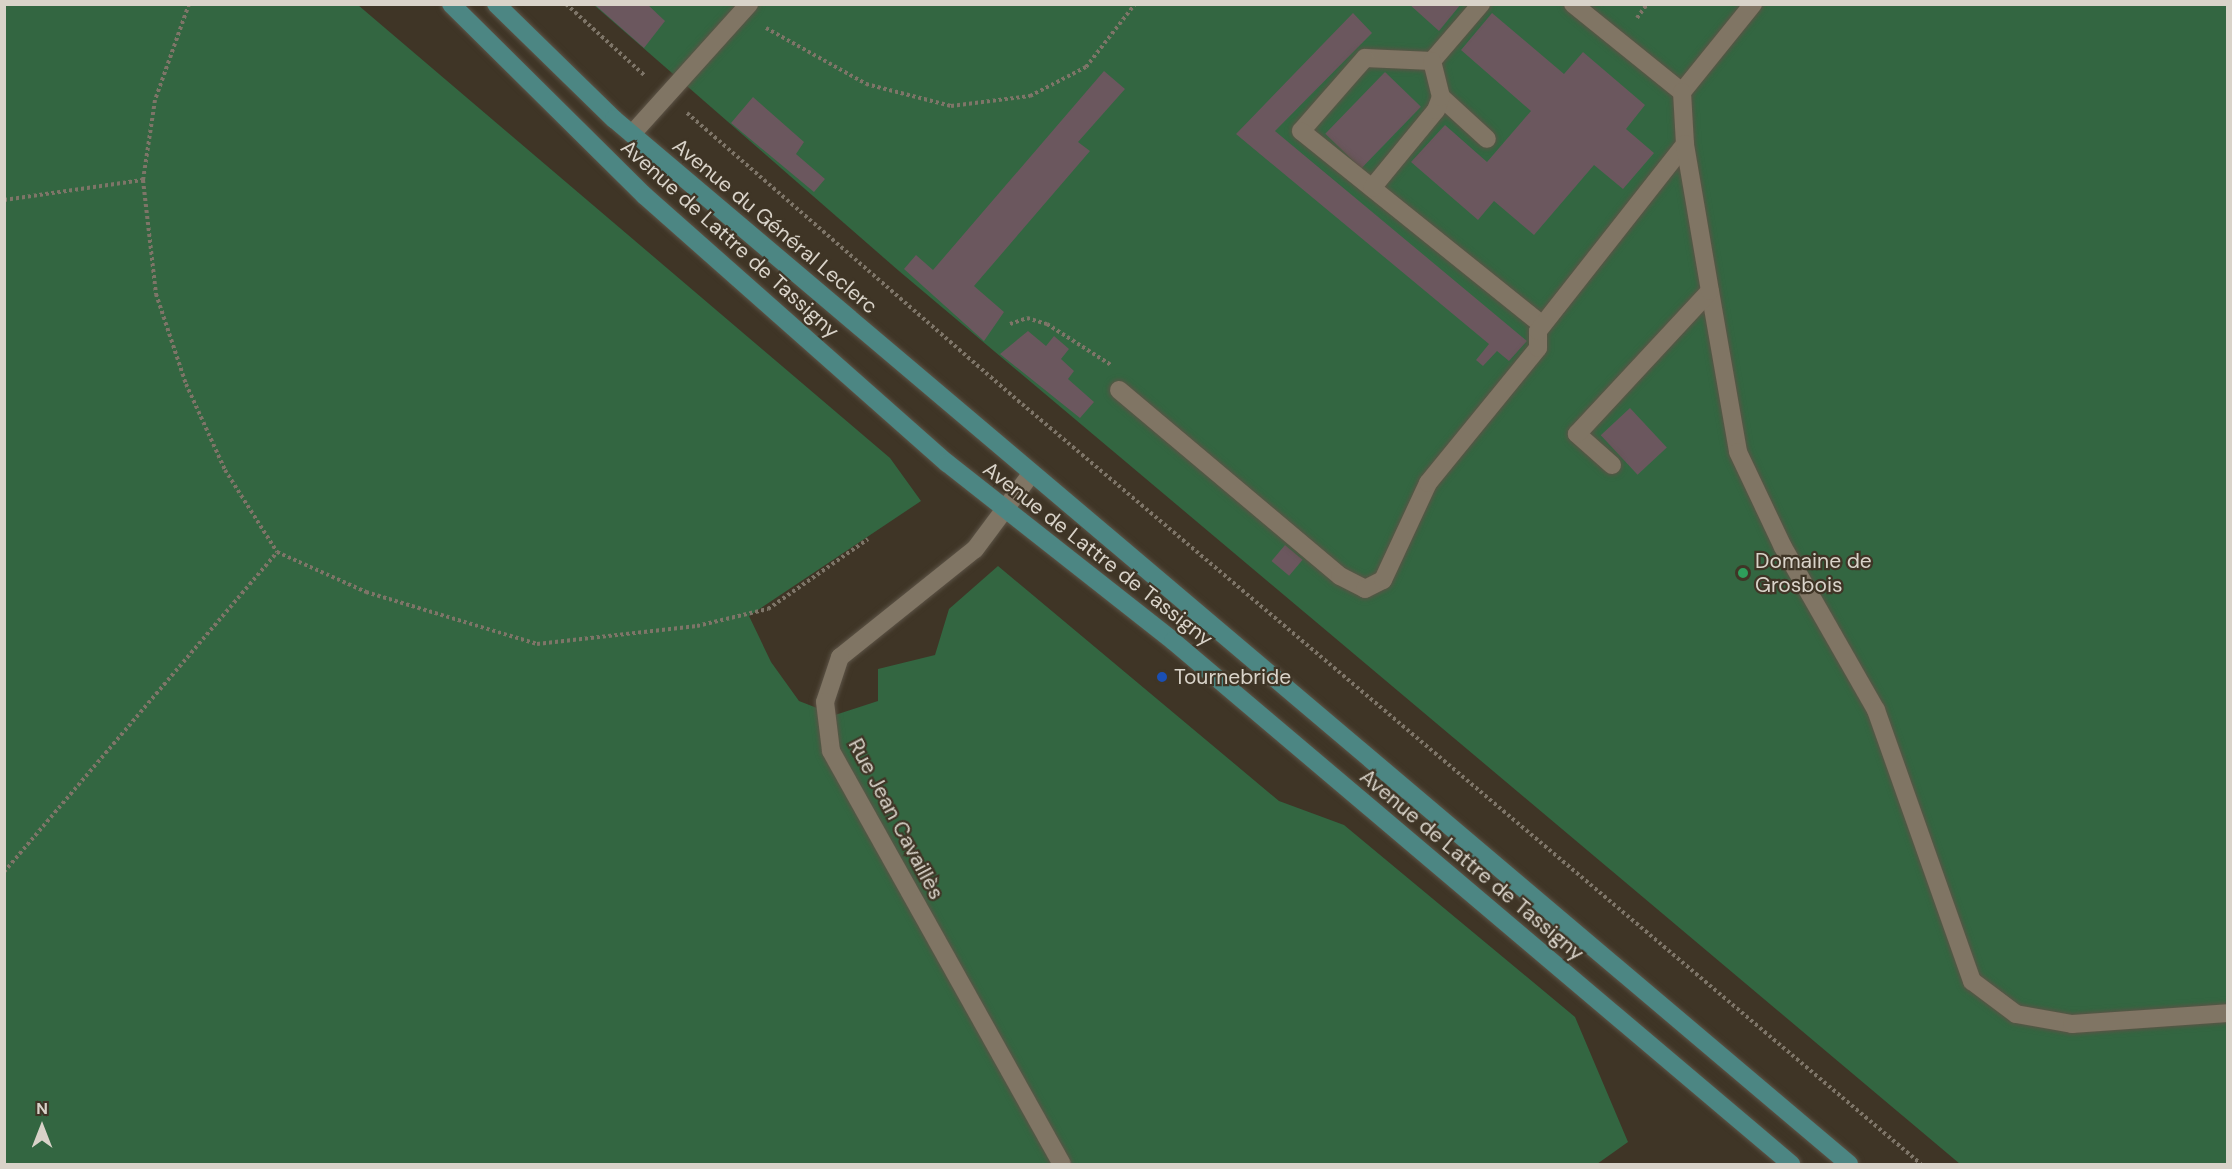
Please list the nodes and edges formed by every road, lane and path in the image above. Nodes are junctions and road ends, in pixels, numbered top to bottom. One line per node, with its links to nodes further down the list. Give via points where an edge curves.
1 (189, 4): 17 (path, via 155,100)
2 (451, 4): 26 (main road, Avenue de Lattre de Tassigny, via 645,196 947,463)
3 (496, 4): 14 (main road, Avenue du Général Leclerc)
4 (566, 4): 13 (path)
5 (1135, 4): 9 (path, via 1086,67 1030,96 951,106 866,84)
6 (1482, 4): 10 (street)
7 (1573, 4): 11 (street)
8 (1753, 4): 11 (street)
9 (745, 9): 13 (street)
10 (1432, 61): 12 (street); 18 (street, via 1365,58 1301,131)
11 (1682, 92): 16 (street)
12 (1440, 97): 15 (street); 18 (street)
13 (670, 99): 14 (street); 34 (path, via 1031,412)
14 (632, 134): 25 (main road, Avenue du Général Leclerc)
15 (1487, 139)
16 (1685, 144): 20 (street); 22 (street)
17 (142, 180): 19 (path); 28 (path, via 156,294 186,384 225,470)
18 (1372, 188): 22 (street)
19 (4, 200)
20 (1710, 291): 24 (street, via 1577,434); 30 (street, via 1738,452 1783,547 1876,710 1972,981 2016,1014 2072,1024)
21 (1010, 324): 23 (path, via 1028,318 1069,334 1128,380)
22 (1542, 326): 23 (street, via 1538,348 1428,483 1383,580 1365,589 1340,576)
23 (1119, 390)
24 (1612, 465)
25 (1031, 474): 26 (street, Rue Jean Cavaillès); 33 (main road, Avenue du Général Leclerc)
26 (1009, 508): 31 (street, Rue Jean Cavaillès, via 933,588 840,657 825,702 826,725 831,750); 32 (main road, Avenue de Lattre de Tassigny, via 1183,648)
27 (868, 539): 28 (path, via 768,609 697,626 537,644 366,592)
28 (277, 552): 29 (path)
29 (4, 872)
30 (2228, 1013)
31 (1062, 1164)
32 (1791, 1164)
33 (1849, 1164)
34 (1921, 1164)

